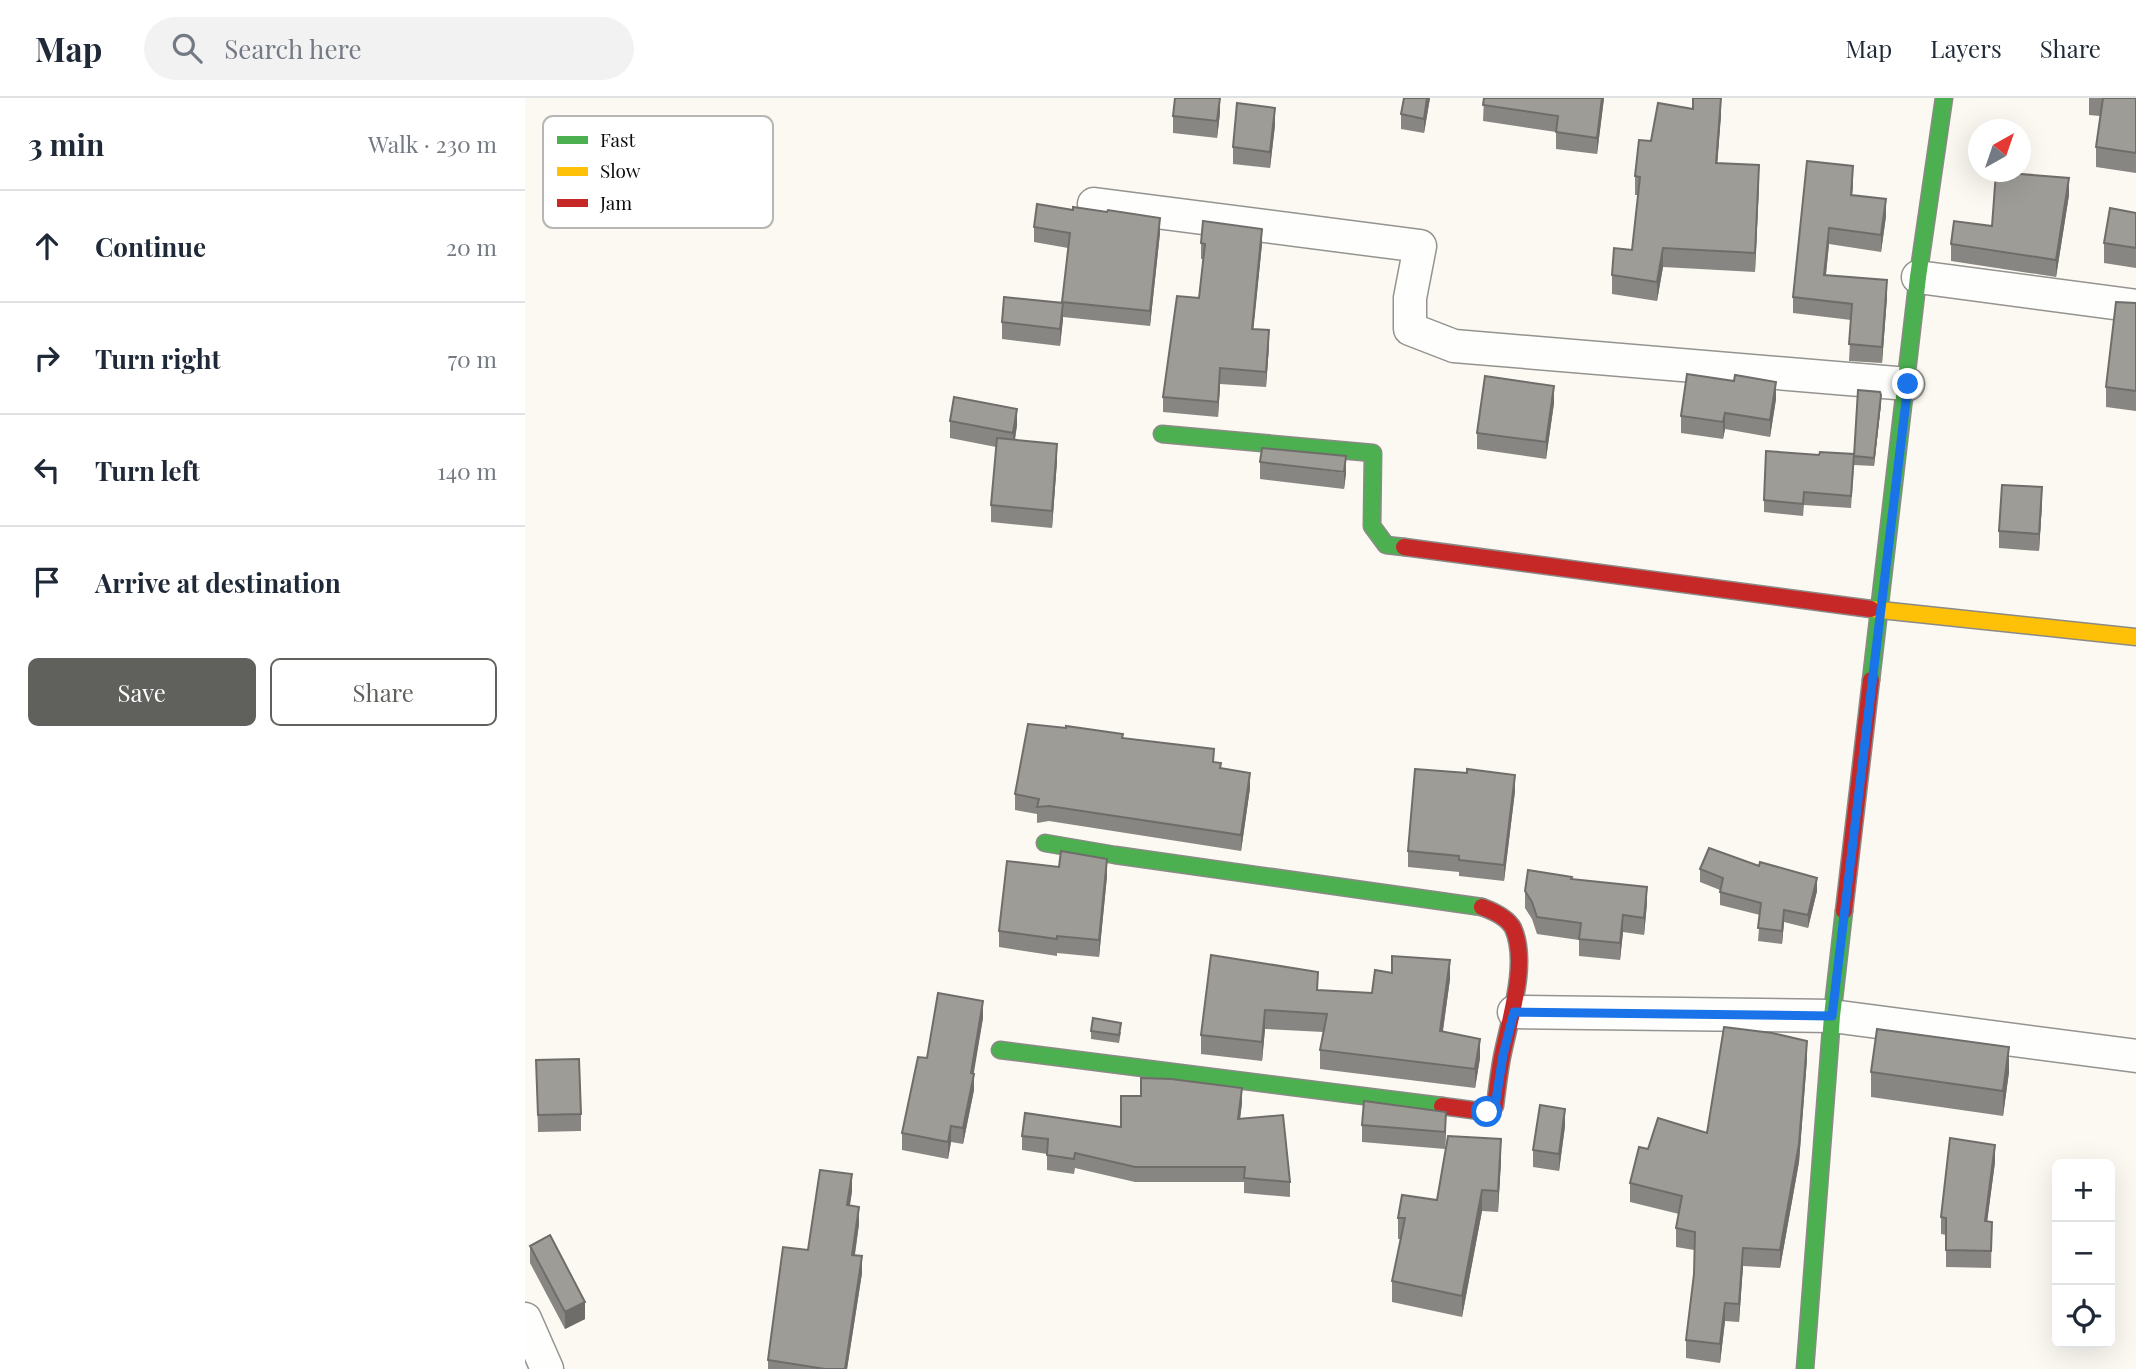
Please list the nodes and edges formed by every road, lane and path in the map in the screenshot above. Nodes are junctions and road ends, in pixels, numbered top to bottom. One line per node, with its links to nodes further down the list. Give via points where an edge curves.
1 (1936, 99): 3 (street)
2 (1094, 204): 5 (street, via 1420,246 1410,298 1410,329 1454,346)
3 (1918, 277): 4 (street); 5 (street)
4 (2136, 306)
5 (1908, 384): 7 (street)
6 (1162, 434): 7 (street, via 1373,453 1372,526 1386,545)
7 (1881, 610): 8 (street); 11 (street)
8 (2136, 637)
9 (1045, 843): 10 (street, via 1483,907 1513,927 1518,947)
10 (1514, 1012): 11 (street); 12 (street, via 1495,1106 1487,1112)
11 (1832, 1016): 13 (street); 16 (street)
12 (1000, 1050)
13 (2136, 1056)
14 (525, 1319): 15 (street)
15 (548, 1369)
16 (1805, 1369)

